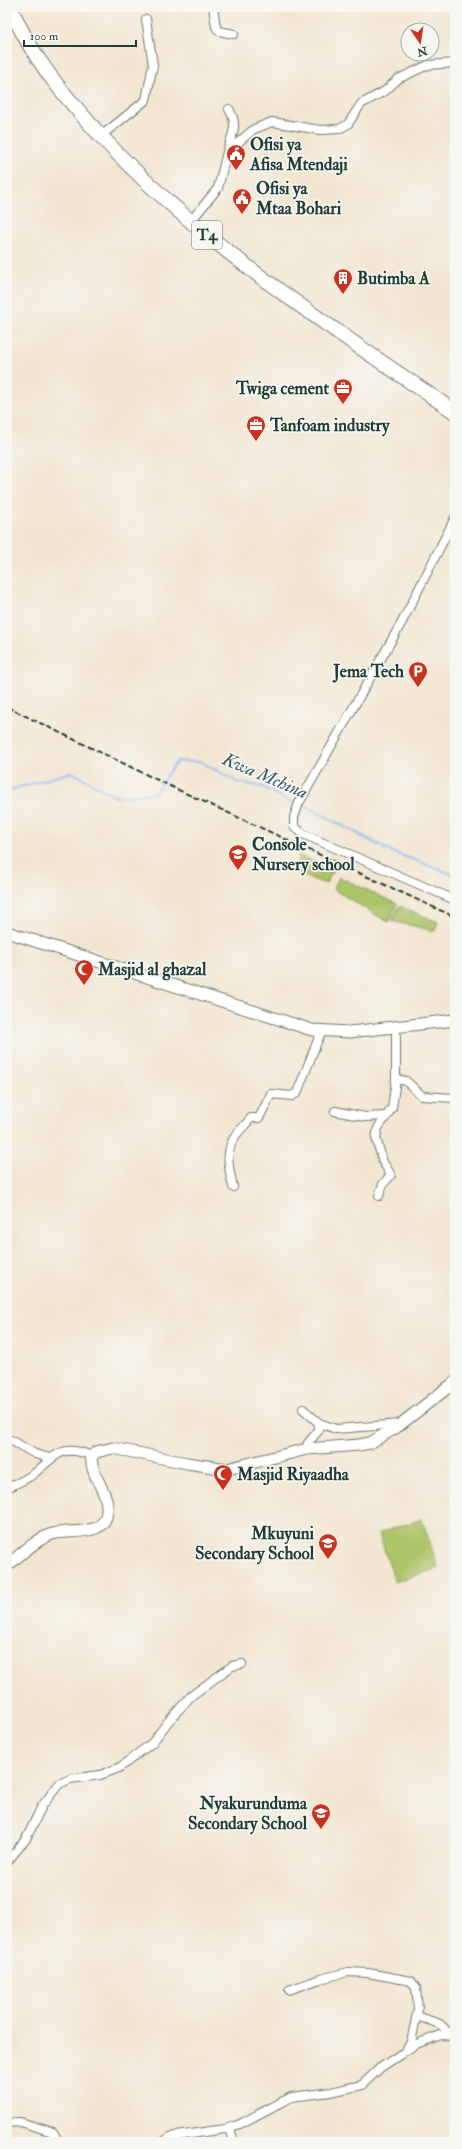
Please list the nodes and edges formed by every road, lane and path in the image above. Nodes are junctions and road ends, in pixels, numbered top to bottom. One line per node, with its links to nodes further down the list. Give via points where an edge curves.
1 (10, 7): 7 (highway, T4, via 29,47 46,73)
2 (213, 7): 4 (street, via 219,31)
3 (146, 19): 7 (street, via 153,64 146,100)
4 (234, 34)
5 (455, 63): 8 (street, via 428,65 398,79 385,91 361,104 348,124 340,129 320,130 266,123 246,135)
6 (229, 109): 8 (street, via 235,127)
7 (101, 136): 9 (highway, T4, via 138,176)
8 (227, 152): 9 (street, via 218,188)
9 (190, 222): 10 (highway, T4, via 320,319)
10 (455, 412)
11 (455, 518): 12 (street, via 402,622 299,803 294,826 303,834)
12 (455, 900)
13 (7, 932): 16 (street)
14 (455, 1020): 15 (street)
15 (396, 1028): 16 (street); 17 (street)
16 (320, 1032): 21 (street, via 297,1093 292,1096 270,1094 259,1118 251,1118 233,1140 228,1163)
17 (396, 1078): 18 (street, via 406,1081 422,1096); 20 (street, via 392,1108)
18 (455, 1098)
19 (335, 1111): 20 (street, via 365,1117)
20 (388, 1116): 22 (street, via 378,1128 376,1138 383,1162 392,1175 383,1184)
21 (233, 1187)
22 (379, 1196)
23 (455, 1382): 26 (street)
24 (303, 1409): 25 (street)
25 (319, 1424): 26 (street, via 330,1428 348,1429); 28 (street, via 319,1430 308,1443)
26 (401, 1424): 28 (street, via 370,1443)
27 (7, 1438): 30 (street, via 35,1454)
28 (307, 1449): 29 (street, via 227,1469 113,1448 96,1452)
29 (92, 1456): 30 (street, via 76,1451 60,1453); 32 (street, via 95,1473 106,1494 108,1504 105,1519 100,1526 41,1538)
30 (50, 1458): 31 (street, via 32,1476)
31 (7, 1488)
32 (7, 1566)
33 (242, 1664): 34 (street, via 232,1666 191,1696 152,1743 119,1768 100,1775 70,1778 59,1784 42,1806 26,1839)
34 (7, 1862)
35 (289, 1990): 36 (street, via 348,1972 411,1981 417,1992)
36 (417, 2016): 37 (street, via 440,2024); 38 (street, via 411,2042)
37 (453, 2035): 38 (street, via 441,2035)
38 (406, 2050): 40 (street, via 362,2084 290,2098)
39 (7, 2123): 41 (street, via 26,2123 53,2132)
40 (230, 2128): 42 (street, via 170,2137); 43 (street)
41 (59, 2142)
42 (163, 2142)
43 (234, 2142)

